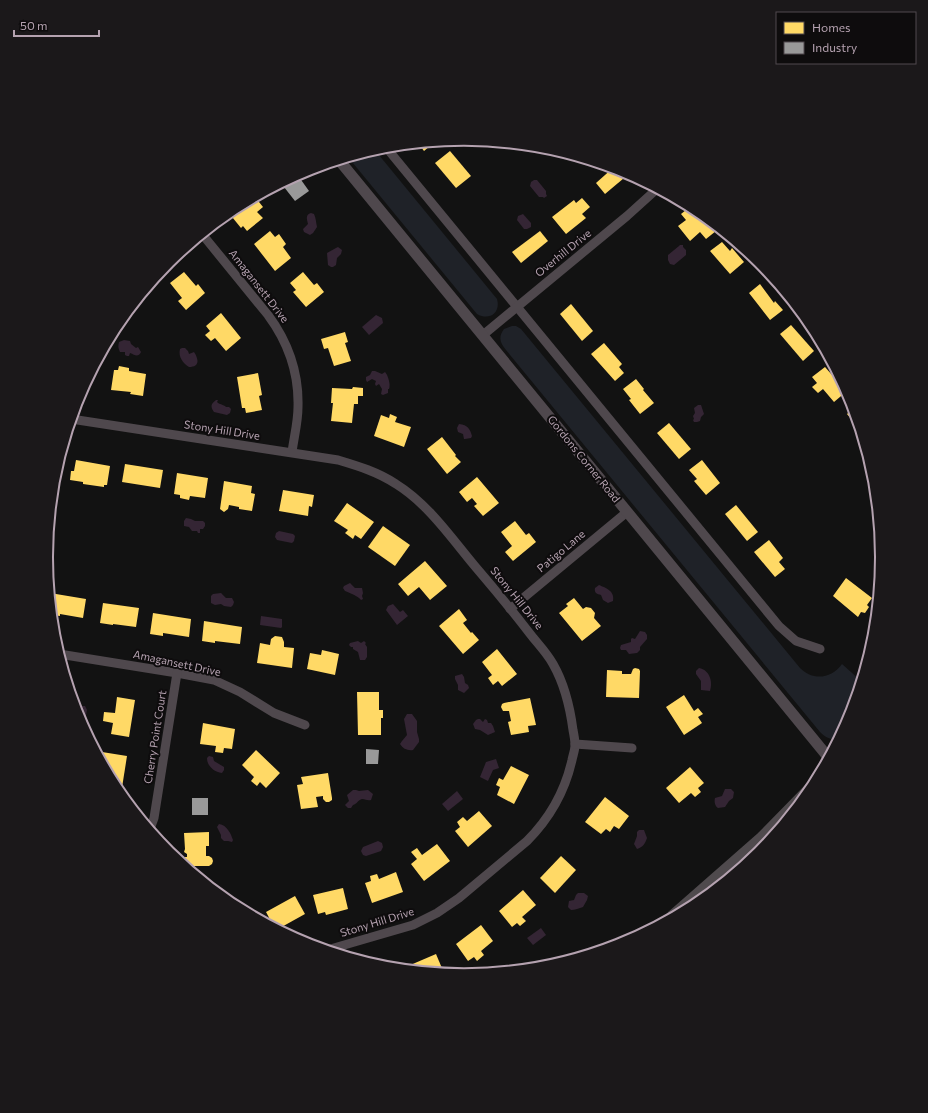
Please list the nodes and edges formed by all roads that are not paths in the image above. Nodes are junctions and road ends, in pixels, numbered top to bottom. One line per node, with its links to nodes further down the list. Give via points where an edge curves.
1 (390, 152): 5 (street)
2 (342, 164): 6 (street, Gordons Corner Road)
3 (654, 192): 5 (street, Overhill Drive)
4 (205, 237): 8 (street, Amagansett Drive, via 278,328 290,354 298,394)
5 (517, 307): 6 (street, Overhill Drive); 11 (street, via 779,626 796,641)
6 (483, 335): 9 (street, Gordons Corner Road)
7 (77, 420): 8 (street, Stony Hill Drive)
8 (292, 452): 10 (street, Stony Hill Drive, via 360,466 378,473 411,494 429,511)
9 (627, 512): 10 (street, Patigo Lane); 17 (street, Gordons Corner Road)
10 (510, 609): 15 (street, Stony Hill Drive, via 549,658 561,681 570,711)
11 (820, 649)
12 (65, 655): 13 (street, Amagansett Drive)
13 (177, 673): 14 (street, Amagansett Drive, via 214,680 240,692 274,714); 18 (street, Cherry Point Court)
14 (305, 724)
15 (575, 744): 16 (street); 21 (street, Stony Hill Drive, via 568,775 558,801 527,841 437,914 413,925)
16 (632, 748)
17 (825, 753)
18 (152, 823)
19 (764, 837): 20 (main road)
20 (704, 890)
21 (337, 947)

